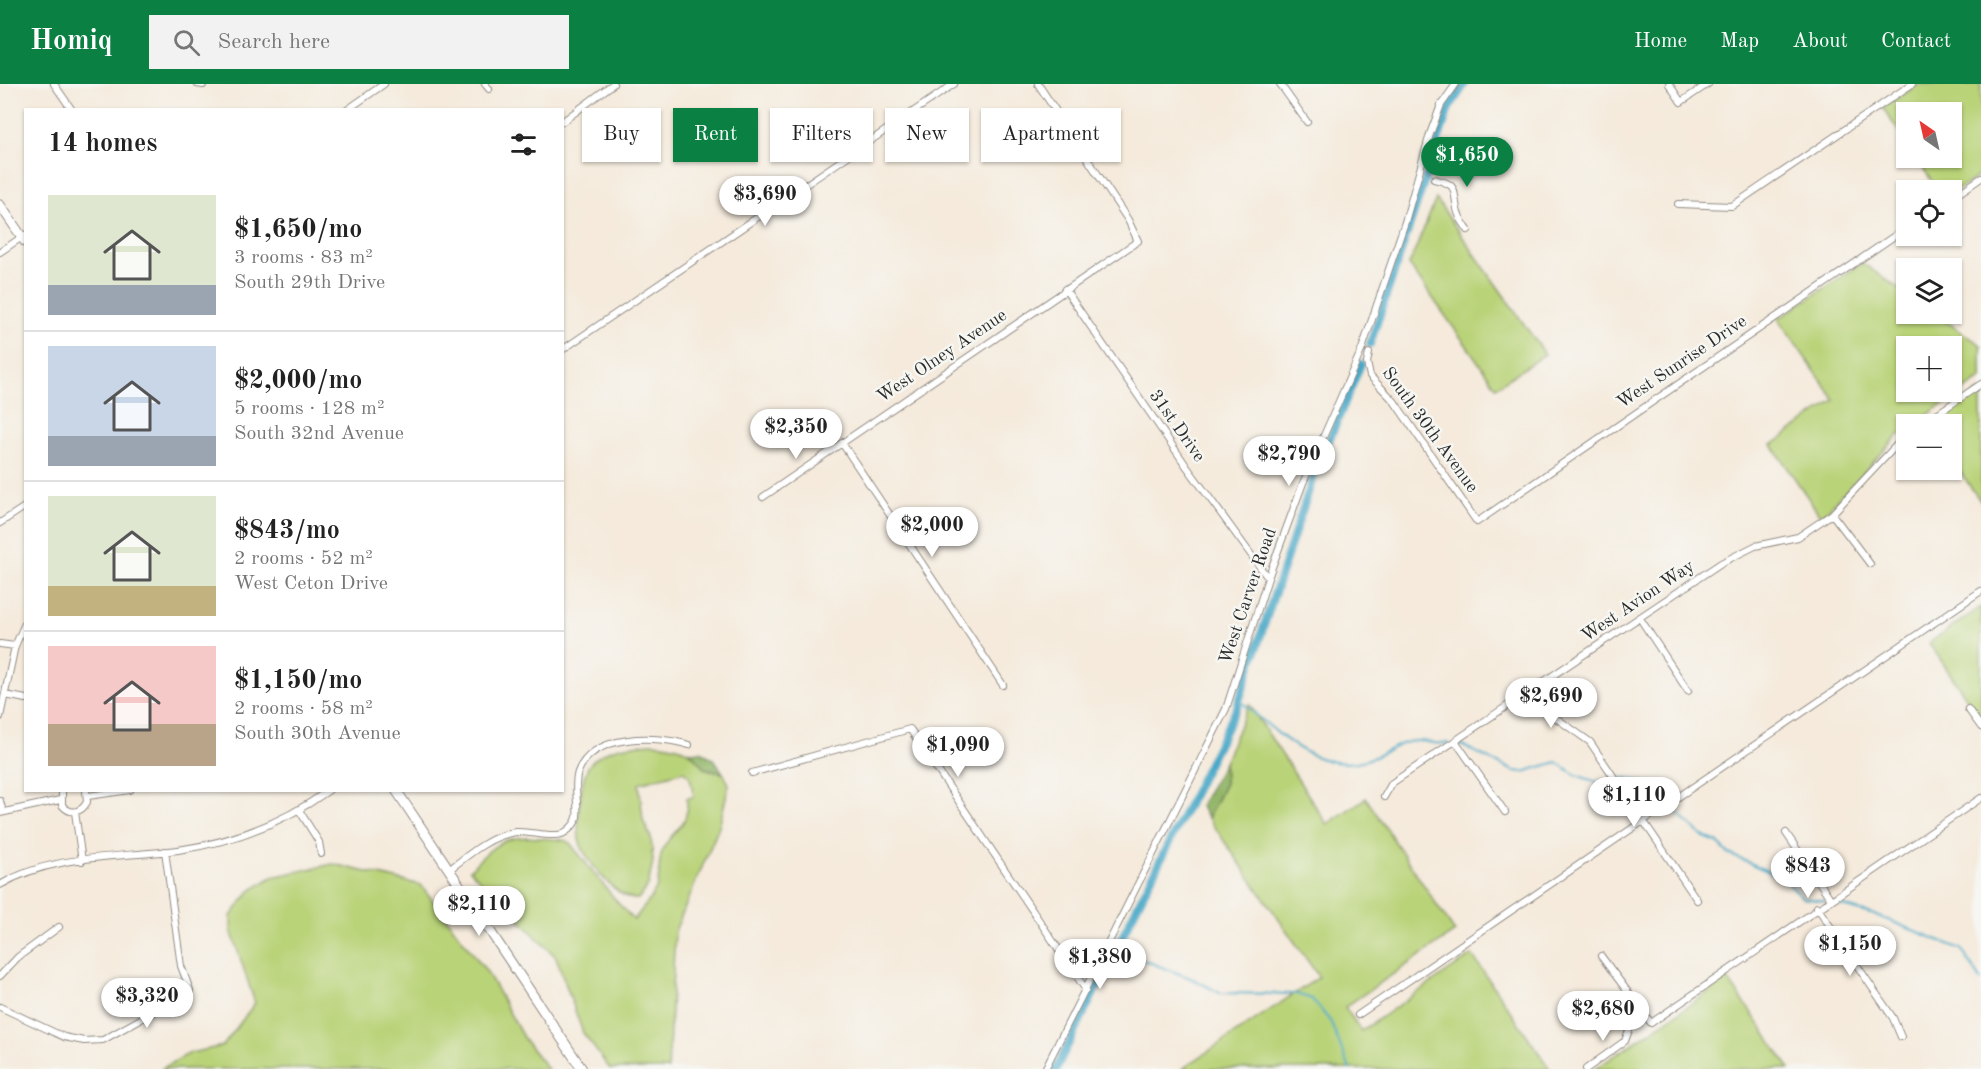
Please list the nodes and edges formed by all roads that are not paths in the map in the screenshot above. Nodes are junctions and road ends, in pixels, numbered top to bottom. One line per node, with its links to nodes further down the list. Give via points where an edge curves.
1 (54, 84): 11 (street)
2 (384, 84): 12 (street)
3 (613, 84): 13 (street)
4 (954, 84): 25 (street)
5 (1038, 84): 24 (street, West Olney Avenue, via 1138,241)
6 (1280, 84): 14 (street)
7 (1456, 84): 37 (street, West Carver Road, via 1441,105 1430,134 1362,350 1303,483)
8 (1669, 84): 9 (street, via 1681,102)
9 (1708, 84)
10 (1912, 84): 18 (street, via 1732,207)
11 (71, 108)
12 (350, 108)
13 (564, 121)
14 (1307, 122)
15 (1434, 178): 20 (street, via 1454,188 1457,210)
16 (1981, 178): 17 (street)
17 (1962, 191)
18 (1678, 204)
19 (0, 205): 22 (street)
20 (1468, 230)
21 (1896, 235): 34 (street, West Sunrise Drive)
22 (24, 238): 23 (street)
23 (0, 252)
24 (1065, 289): 29 (street, West Olney Avenue); 37 (street, 31st Drive)
25 (564, 349)
26 (1370, 353): 34 (street, South 30th Avenue, via 1370,375 1394,401)
27 (1981, 384): 28 (street)
28 (1937, 414)
29 (842, 443): 31 (street, West Olney Avenue); 43 (street)
30 (1896, 446): 33 (street, West Avion Way)
31 (763, 497)
32 (24, 507): 35 (street)
33 (1832, 514): 36 (street); 39 (street, West Avion Way, via 1798,537 1755,546 1721,563)
34 (1477, 522)
35 (0, 523)
36 (1870, 564)
37 (1268, 578): 79 (street, West Carver Road, via 1226,709)
38 (1981, 591): 66 (street)
39 (1640, 617): 44 (street); 46 (street, West Avion Way)
40 (24, 626): 42 (street)
41 (0, 644): 42 (street)
42 (15, 646): 45 (street)
43 (1002, 685)
44 (1688, 691)
45 (5, 695): 47 (street); 49 (street)
46 (1525, 696): 51 (street, West Avion Way); 66 (street, via 1590,742)
47 (24, 699)
48 (1968, 709): 50 (street)
49 (0, 717)
50 (1981, 728)
51 (1456, 742): 58 (street, West Avion Way, via 1392,783); 64 (street)
52 (689, 745): 71 (street, via 647,738 594,752 578,774 577,818 572,826 561,834 516,832 499,837)
53 (752, 773): 79 (street, via 910,729)
54 (62, 792): 60 (street)
55 (326, 792): 62 (street)
56 (397, 792): 71 (street)
57 (87, 793): 63 (street, via 85,806)
58 (1384, 797)
59 (1981, 798): 73 (street)
60 (60, 800): 63 (street, via 64,808); 65 (street)
61 (0, 801): 65 (street)
62 (299, 810): 68 (street, via 234,838); 69 (street, via 319,842)
63 (75, 812): 70 (street)
64 (1505, 812)
65 (1, 813)
66 (1643, 821): 74 (street); 81 (street)
67 (1786, 833): 73 (street)
68 (165, 851): 70 (street); 80 (street, via 181,966 190,990 187,998 162,1007 103,1040 84,1041 64,1037)
69 (321, 854)
70 (82, 861): 72 (street, via 34,870)
71 (449, 870): 84 (street)
72 (0, 885)
73 (1830, 898): 75 (street)
74 (1697, 900)
75 (1818, 907): 77 (street, via 1650,1023); 83 (street, via 1893,1018)
76 (59, 927): 78 (street, via 18,957)
77 (1601, 956)
78 (0, 976)
79 (1086, 990): 85 (street, West Carver Road)
80 (0, 1006)
81 (1358, 1015)
82 (1632, 1022): 86 (street, via 1625,1041)
83 (1901, 1037)
84 (582, 1069)
85 (1045, 1069)
86 (1586, 1069)

